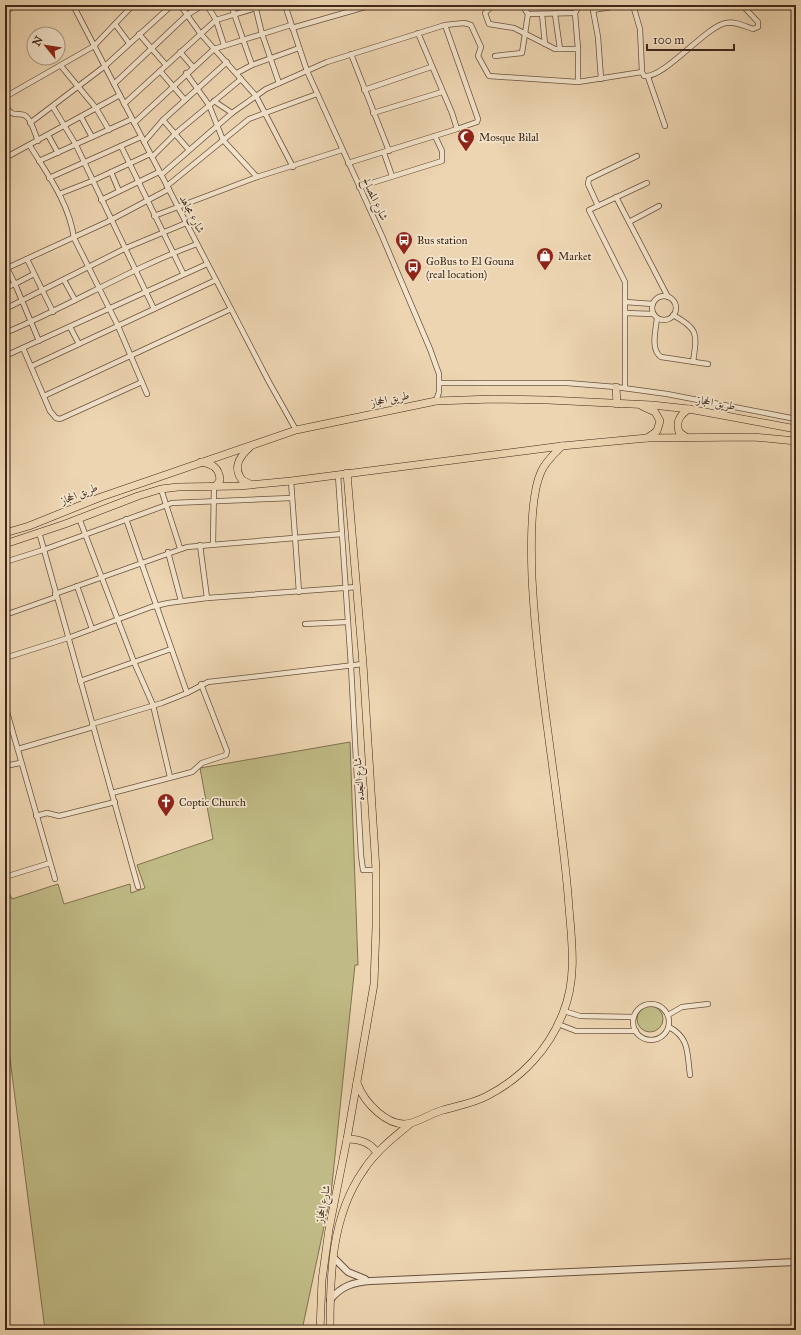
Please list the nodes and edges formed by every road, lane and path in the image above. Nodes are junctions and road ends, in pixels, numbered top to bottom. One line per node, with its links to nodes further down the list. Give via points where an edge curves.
1 (14, 5): 21 (street)
2 (73, 5): 41 (street, شارع مجاهد)
3 (133, 5): 29 (street)
4 (172, 5): 35 (street)
5 (180, 5): 24 (street)
6 (203, 5): 24 (street)
7 (207, 5): 28 (street)
8 (231, 5): 22 (street)
9 (266, 5): 18 (street)
10 (285, 5): 31 (street, شارع المصالح)
11 (372, 5): 19 (street)
12 (492, 5): 34 (street, via 486,13 489,24 514,28)
13 (522, 5): 25 (street)
14 (580, 5): 23 (street)
15 (623, 5): 20 (street)
16 (633, 5): 61 (street, via 640,29)
17 (742, 5): 64 (street, via 758,22 758,27 753,29 735,23 721,24)
18 (256, 6): 22 (street); 36 (street)
19 (362, 6): 31 (street)
20 (592, 8): 66 (street, via 598,37)
21 (5, 13)
22 (235, 13): 28 (street); 37 (street)
23 (575, 13): 27 (street); 46 (street)
24 (187, 14): 32 (street); 43 (street)
25 (528, 14): 26 (street); 34 (street)
26 (542, 14): 27 (street); 39 (street)
27 (555, 14): 45 (street)
28 (216, 20): 32 (street); 40 (street)
29 (115, 24): 38 (street); 41 (street)
30 (445, 25): 33 (street); 67 (street, via 471,25 481,47 478,56 489,76); 96 (street, via 478,119 477,122)
31 (292, 26): 36 (street); 42 (street, شارع المصالح)
32 (200, 33): 44 (street); 47 (street)
33 (418, 33): 48 (street); 58 (street)
34 (526, 33): 39 (street); 49 (street, via 522,53)
35 (139, 34): 38 (street); 43 (street)
36 (262, 34): 37 (street); 50 (street)
37 (242, 40): 40 (street); 54 (street)
38 (129, 43): 56 (street)
39 (545, 44): 45 (street)
40 (224, 45): 44 (street)
41 (94, 46): 52 (street); 56 (street, شارع مجاهد)
42 (299, 48): 50 (street); 60 (street, شارع المصالح)
43 (152, 49): 53 (street); 69 (street)
44 (214, 49): 51 (street); 57 (street)
45 (560, 49): 46 (street)
46 (578, 49): 67 (street)
47 (180, 52): 53 (street); 57 (street)
48 (351, 54): 60 (street); 73 (street)
49 (495, 56)
50 (270, 58): 54 (street); 68 (street)
51 (227, 62): 63 (street); 72 (street)
52 (66, 63)
53 (166, 65): 59 (street)
54 (252, 65): 63 (street)
55 (61, 66): 70 (street); 78 (street)
56 (105, 66): 69 (street, شارع مجاهد); 70 (street)
57 (193, 67): 62 (street)
58 (431, 67): 73 (street); 74 (street)
59 (160, 71): 71 (street); 81 (street)
60 (307, 71): 68 (street); 75 (street, شارع المصالح)
61 (642, 72): 64 (street); 66 (street)
62 (186, 73): 71 (street); 72 (street)
63 (237, 73): 65 (street)
64 (648, 77): 95 (street)
65 (241, 79): 77 (street); 80 (street)
66 (601, 79): 67 (street)
67 (578, 82)
68 (279, 83): 77 (street)
69 (114, 84): 76 (street, شارع مجاهد)
70 (77, 86): 84 (street); 85 (street)
71 (173, 86): 79 (street); 91 (street)
72 (197, 88): 79 (street); 83 (street)
73 (364, 90): 88 (street)
74 (442, 92): 88 (street); 96 (street)
75 (317, 94): 86 (street); 110 (street, شارع المصالح)
76 (120, 95): 81 (street, شارع مجاهد); 85 (street)
77 (256, 96): 86 (street); 87 (street)
78 (5, 98)
79 (185, 100): 90 (street)
80 (214, 101): 83 (street); 87 (street)
81 (124, 104): 91 (street, شارع مجاهد)
82 (5, 105): 92 (street, via 13,114 25,115)
83 (209, 105): 94 (street); 98 (street)
84 (53, 107): 92 (street); 93 (street)
85 (96, 108): 89 (street); 97 (street)
86 (265, 112): 103 (street, via 249,120); 120 (street)
87 (232, 113): 94 (street)
88 (374, 113): 111 (street)
89 (81, 117): 93 (street); 101 (street)
90 (163, 120): 98 (street); 105 (street)
91 (133, 121): 97 (street); 102 (street, شارع مجاهد)
92 (30, 123): 104 (street)
93 (64, 126): 99 (street); 106 (street)
94 (217, 126): 103 (street); 109 (street)
95 (665, 126)
96 (457, 129): 100 (street)
97 (109, 130): 101 (street)
98 (176, 133): 109 (street); 113 (street)
99 (48, 135): 104 (street); 112 (street)
100 (435, 136): 111 (street); 123 (street, via 442,151 442,161)
101 (92, 137): 106 (street)
102 (141, 137): 105 (street, شارع مجاهد); 108 (street)
103 (223, 140): 124 (street); 130 (street)
104 (38, 141): 107 (street)
105 (144, 142): 113 (street, شارع مجاهد)
106 (76, 145): 112 (street); 118 (street)
107 (30, 146): 115 (street); 116 (street)
108 (120, 146): 118 (street); 119 (street)
109 (190, 150): 122 (street)
110 (342, 150): 117 (street, شارع المصالح); 120 (street)
111 (386, 152): 117 (street); 123 (street)
112 (58, 153): 116 (street)
113 (151, 155): 119 (street); 122 (street, شارع مجاهد)
114 (637, 156): 136 (street, via 589,179 588,184)
115 (5, 158)
116 (39, 161): 125 (street)
117 (348, 163): 129 (street, شارع المصالح)
118 (84, 164): 125 (street); 126 (street)
119 (129, 164): 121 (street); 127 (street)
120 (293, 167): 124 (street)
121 (111, 172): 126 (street); 131 (street)
122 (160, 174): 127 (street); 130 (street, شارع مجاهد)
123 (392, 176): 129 (street)
124 (257, 177): 138 (street)
125 (49, 178): 132 (street)
126 (92, 181): 132 (street); 134 (street)
127 (137, 182): 131 (street); 135 (street)
128 (647, 183): 133 (street)
129 (359, 187): 189 (street, شارع المصالح, via 430,349)
130 (168, 188): 135 (street); 138 (street, شارع مجاهد)
131 (119, 190): 134 (street)
132 (59, 194): 144 (street, via 72,225)
133 (616, 197): 136 (street); 141 (street)
134 (101, 200): 140 (street)
135 (146, 201): 139 (street); 140 (street)
136 (598, 206): 165 (street, via 590,210 626,282)
137 (659, 206): 141 (street)
138 (178, 207): 139 (street); 142 (street, شارع مجاهد)
139 (154, 216): 143 (street)
140 (112, 219): 144 (street); 146 (street)
141 (629, 222): 162 (street)
142 (186, 223): 143 (street); 145 (street, شارع مجاهد)
143 (163, 233): 146 (street); 147 (street)
144 (74, 238): 148 (street); 150 (street)
145 (197, 244): 147 (street); 149 (street, شارع مجاهد)
146 (126, 248): 150 (street); 152 (street)
147 (173, 253): 152 (street); 153 (street)
148 (27, 259): 151 (street); 154 (street)
149 (207, 264): 153 (street); 156 (street, شارع مجاهد)
150 (89, 267): 155 (street); 159 (street)
151 (6, 269): 157 (street)
152 (137, 270): 159 (street); 160 (street)
153 (183, 273): 160 (street)
154 (34, 274): 157 (street); 161 (street)
155 (64, 280): 161 (street); 163 (street)
156 (216, 280): 168 (street); 170 (street, شارع مجاهد)
157 (15, 284): 158 (street); 164 (street)
158 (5, 288)
159 (99, 290): 163 (street); 167 (street)
160 (147, 290): 167 (street); 168 (street)
161 (42, 291): 164 (street); 171 (street)
162 (668, 297): 166 (street, via 659,298); 174 (street, via 676,309)
163 (75, 300): 171 (street)
164 (23, 301): 169 (street); 176 (street)
165 (625, 302): 166 (street); 172 (street)
166 (653, 304): 173 (street)
167 (108, 308): 177 (street); 178 (street)
168 (154, 308): 177 (street)
169 (5, 309)
170 (231, 309): 184 (street); 202 (street, شارع مجاهد)
171 (53, 312): 176 (street)
172 (626, 313): 173 (street); 191 (street)
173 (653, 314): 175 (street)
174 (673, 315): 175 (street, via 666,320); 185 (street, via 688,323 695,333)
175 (657, 318): 185 (street, via 657,354 661,357)
176 (32, 322): 179 (street); 180 (street)
177 (118, 326): 181 (street); 184 (street)
178 (70, 327): 180 (street); 181 (street)
179 (5, 333)
180 (39, 341): 182 (street)
181 (79, 344): 187 (street)
182 (23, 348): 183 (street); 187 (street)
183 (5, 356)
184 (130, 356): 188 (street); 193 (street)
185 (693, 362): 186 (street)
186 (708, 364)
187 (32, 366): 193 (street)
188 (142, 382): 192 (street); 193 (street, via 60,419 54,417)
189 (440, 383): 190 (street, via 567,383); 194 (street, شارع المصالح)
190 (616, 387): 191 (street); 195 (main road)
191 (625, 388): 198 (street)
192 (147, 394)
193 (44, 396)
194 (436, 401): 195 (main road, طريق الحجاز, via 492,399); 202 (main road, طريق الحجاز)
195 (617, 404): 196 (main road, طريق الحجاز)
196 (637, 404): 197 (main road, طريق الحجاز); 204 (main road, via 655,412 660,421 657,431)
197 (689, 409): 200 (main road, طريق الحجاز); 203 (main road, via 678,421 679,432)
198 (766, 413): 199 (street); 200 (street)
199 (796, 419)
200 (765, 424): 201 (main road, طريق الحجاز)
201 (796, 429)
202 (296, 430): 206 (main road, طريق الحجاز)
203 (686, 437): 204 (main road, طريق الحجاز); 205 (main road, طريق الحجاز)
204 (647, 438): 207 (main road, طريق الحجاز)
205 (796, 441)
206 (253, 444): 208 (main road, طريق الحجاز); 212 (main road, via 242,455 237,468 242,480)
207 (562, 446): 209 (main road, طريق الحجاز); 272 (main road, شارع الحجاز, via 541,471 536,486 531,549 536,625 571,928 571,989)
208 (201, 462): 213 (main road, via 216,468 220,480); 221 (main road, طريق الحجاز)
209 (347, 473): 210 (main road, طريق الحجاز); 235 (main road, شارع النجده)
210 (338, 474): 211 (main road, طريق الحجاز); 222 (street)
211 (291, 481): 212 (main road, طريق الحجاز); 215 (street)
212 (253, 485): 213 (main road, طريق الحجاز)
213 (215, 486): 214 (main road, طريق الحجاز); 216 (street)
214 (161, 489): 217 (street); 218 (main road, طريق الحجاز, via 120,501)
215 (292, 498): 216 (street); 224 (street)
216 (214, 501): 217 (street); 226 (street)
217 (165, 504): 219 (street); 228 (street)
218 (79, 518): 220 (main road, طريق الحجاز); 223 (street)
219 (126, 520): 223 (street); 232 (street)
220 (39, 532): 225 (main road, طريق الحجاز); 229 (street)
221 (5, 533)
222 (342, 534): 224 (street); 236 (street)
223 (84, 535): 229 (street); 233 (street)
224 (295, 538): 226 (street); 237 (street)
225 (5, 544)
226 (213, 544): 227 (street)
227 (200, 545): 228 (street); 239 (street)
228 (180, 548): 230 (street)
229 (43, 550): 231 (street); 238 (street)
230 (168, 552): 232 (street); 240 (street)
231 (5, 562)
232 (141, 562): 233 (street); 241 (street)
233 (101, 577): 234 (street); 243 (street)
234 (77, 586): 238 (street); 246 (street)
235 (357, 587): 236 (street); 251 (main road, شارع النجده)
236 (346, 588): 237 (street); 244 (street)
237 (299, 592): 239 (street)
238 (56, 595): 242 (street); 247 (street)
239 (207, 598): 240 (street)
240 (181, 601): 241 (street)
241 (156, 605): 243 (street); 248 (street)
242 (5, 615)
243 (118, 620): 246 (street); 250 (street)
244 (348, 622): 245 (street); 252 (street)
245 (305, 624)
246 (92, 629): 247 (street)
247 (68, 638): 249 (street); 253 (street)
248 (171, 649): 250 (street); 255 (street)
249 (5, 658)
250 (134, 662): 253 (street); 257 (street)
251 (363, 664): 252 (street); 267 (main road, شارع النجده)
252 (351, 666): 254 (street); 267 (street, via 361,855 363,870)
253 (80, 681): 258 (street)
254 (201, 684): 255 (street); 262 (street, via 227,754 202,763 194,771)
255 (187, 693): 257 (street)
256 (5, 705): 259 (street)
257 (153, 705): 258 (street); 262 (street)
258 (93, 726): 259 (street); 263 (street)
259 (18, 749): 260 (street)
260 (20, 763): 261 (street); 265 (street)
261 (5, 766)
262 (170, 777): 263 (street)
263 (112, 793): 264 (street)
264 (115, 802): 265 (street, via 59,816 47,813); 270 (street)
265 (36, 816): 266 (street)
266 (50, 863): 268 (street); 269 (street)
267 (376, 870): 279 (main road, شارع النجده, via 374,984)
268 (5, 877)
269 (55, 879)
270 (138, 887)
271 (708, 1004): 273 (street, via 682,1007)
272 (564, 1011): 274 (street, via 580,1016); 275 (main road, شارع الحجاز)
273 (668, 1015): 274 (street, via 660,1006 648,1005 637,1011); 276 (street)
274 (634, 1017): 277 (street)
275 (558, 1024): 277 (street, via 576,1031); 280 (main road, شارع الحجاز, via 535,1060 511,1082 486,1097 436,1112)
276 (669, 1027): 277 (street, via 662,1037 656,1040 645,1039); 278 (street, via 686,1042)
277 (636, 1031)
278 (690, 1076)
279 (357, 1083): 280 (main road, via 367,1102 377,1112); 281 (main road, شارع الحجاز)
280 (410, 1124): 282 (main road, شارع الحجاز)
281 (347, 1139): 282 (main road, via 364,1142); 287 (main road, شارع الحجاز, via 326,1246)
282 (377, 1154): 283 (main road, شارع الحجاز, via 352,1188 343,1210)
283 (334, 1256): 285 (street, via 348,1272); 286 (main road, شارع الحجاز)
284 (796, 1262): 285 (street)
285 (371, 1281): 286 (street, via 346,1286)
286 (330, 1300): 288 (main road, شارع الحجاز)
287 (320, 1330)
288 (330, 1330)

